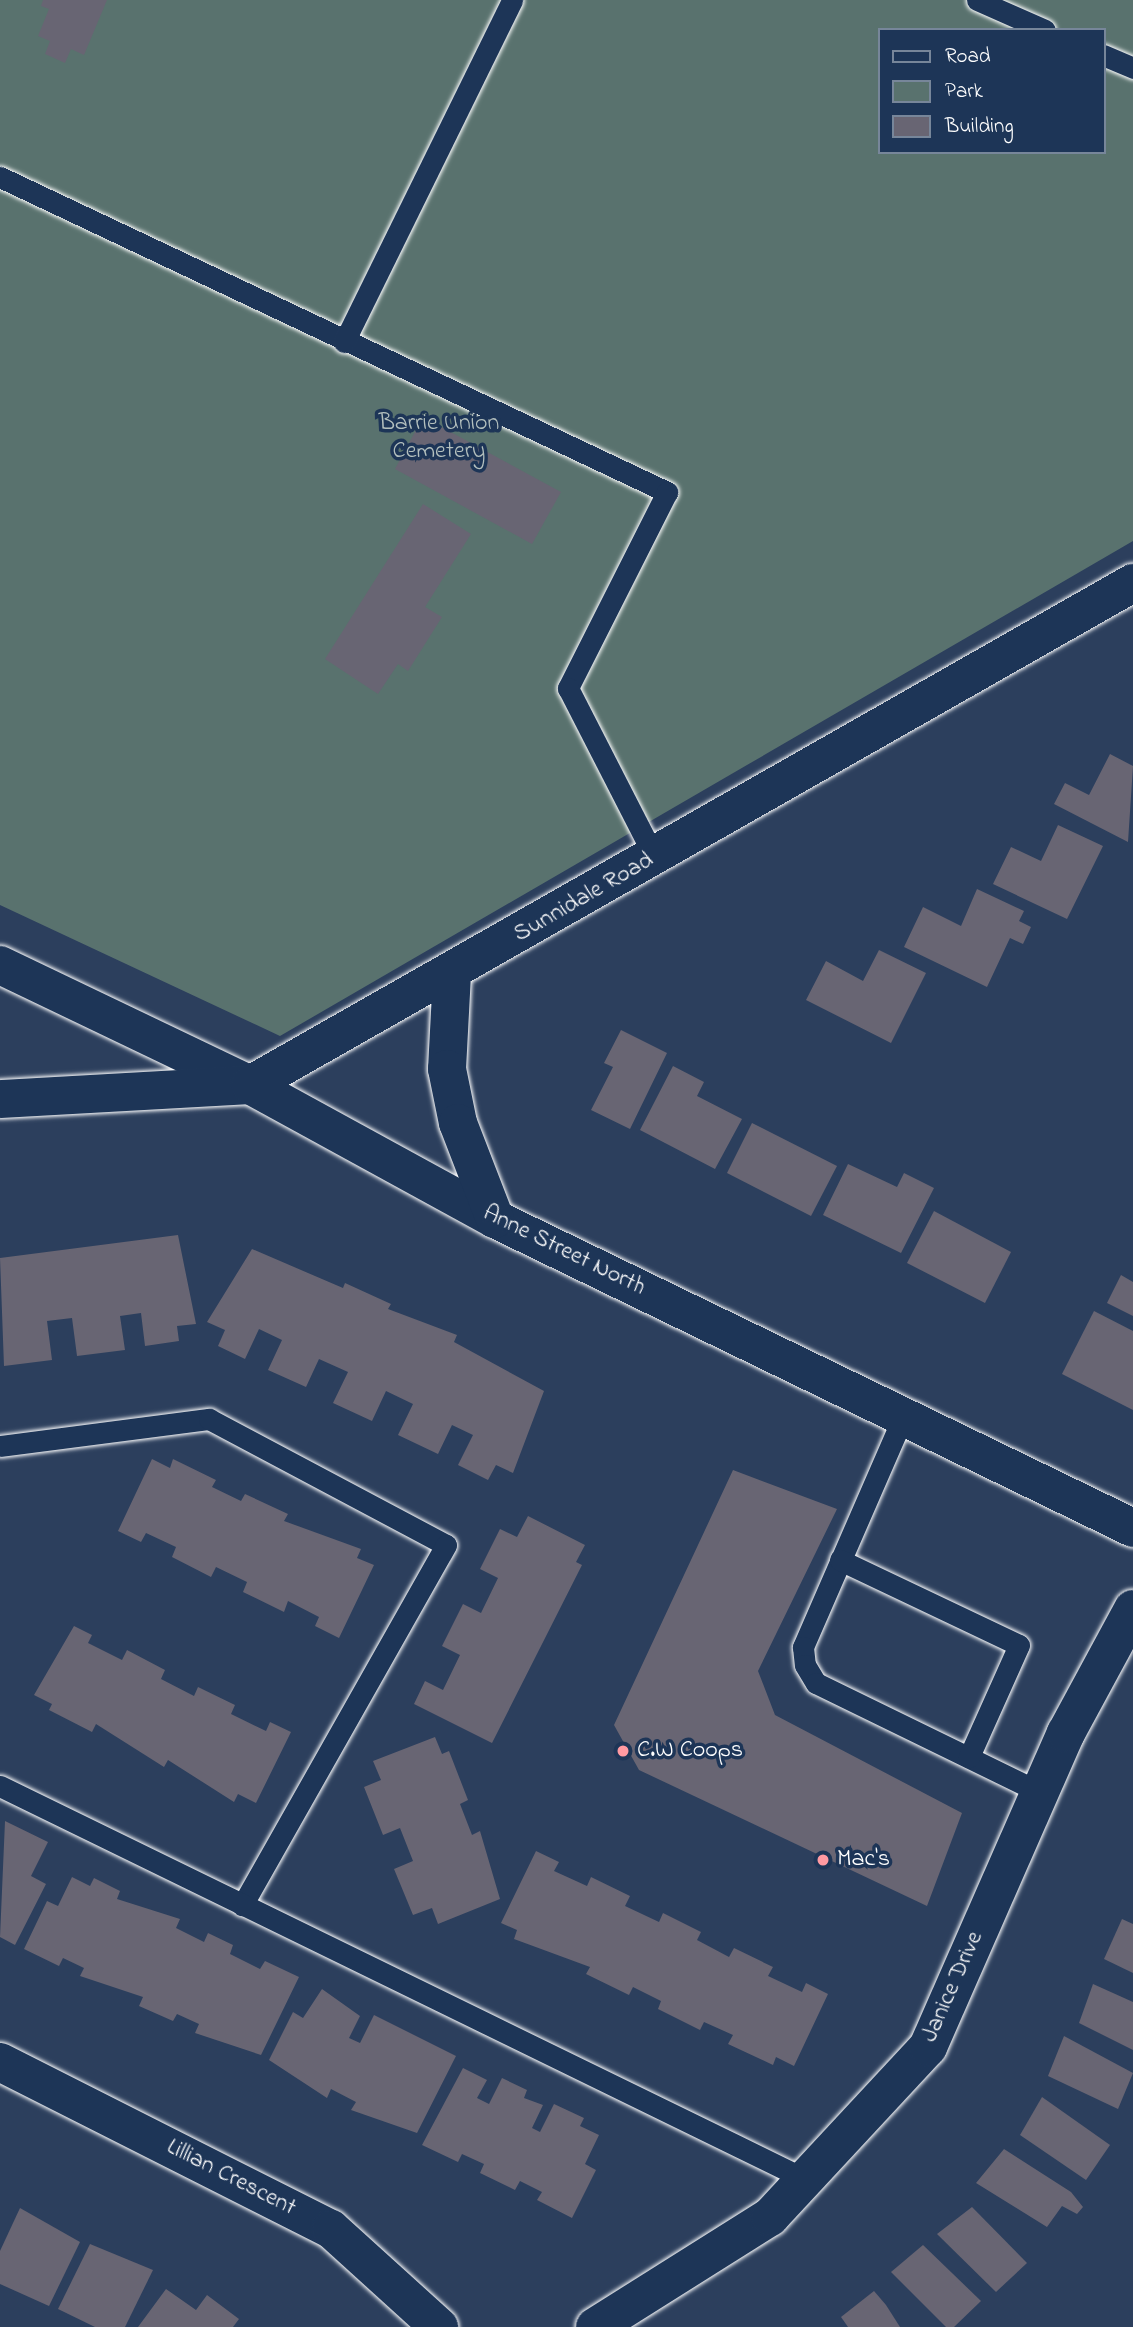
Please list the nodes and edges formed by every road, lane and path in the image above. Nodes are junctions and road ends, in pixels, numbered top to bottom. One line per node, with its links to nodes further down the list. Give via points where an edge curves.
1 (513, 0): 7 (lane)
2 (978, 0): 3 (lane)
3 (1041, 28)
4 (1105, 56): 5 (lane)
5 (1133, 68)
6 (0, 177): 7 (lane)
7 (344, 342): 9 (lane, via 667,492 568,688)
8 (1133, 583): 9 (street, Sunnidale Road)
9 (655, 858): 11 (street, Sunnidale Road)
10 (0, 965): 12 (street, Anne Street North)
11 (452, 974): 12 (street, Sunnidale Road); 14 (street, via 447,1069 458,1123)
12 (250, 1085): 13 (street, Sunnidale Road); 14 (street, Anne Street North)
13 (0, 1099)
14 (495, 1219): 15 (street, Anne Street North)
15 (903, 1416): 17 (street, Anne Street North); 18 (lane)
16 (0, 1446): 23 (lane, via 209,1419 446,1545)
17 (1133, 1528)
18 (840, 1560): 20 (lane, via 803,1647 810,1674 816,1683); 20 (lane, via 1019,1645)
19 (1133, 1609): 22 (street, Janice Drive)
20 (969, 1757): 22 (lane)
21 (0, 1786): 23 (lane)
22 (1039, 1792): 25 (street, Janice Drive, via 928,2047)
23 (242, 1905): 25 (lane)
24 (0, 2062): 26 (street, Lillian Crescent, via 331,2229)
25 (805, 2179): 27 (street, Janice Drive, via 770,2217)
26 (439, 2327)
27 (595, 2327)

